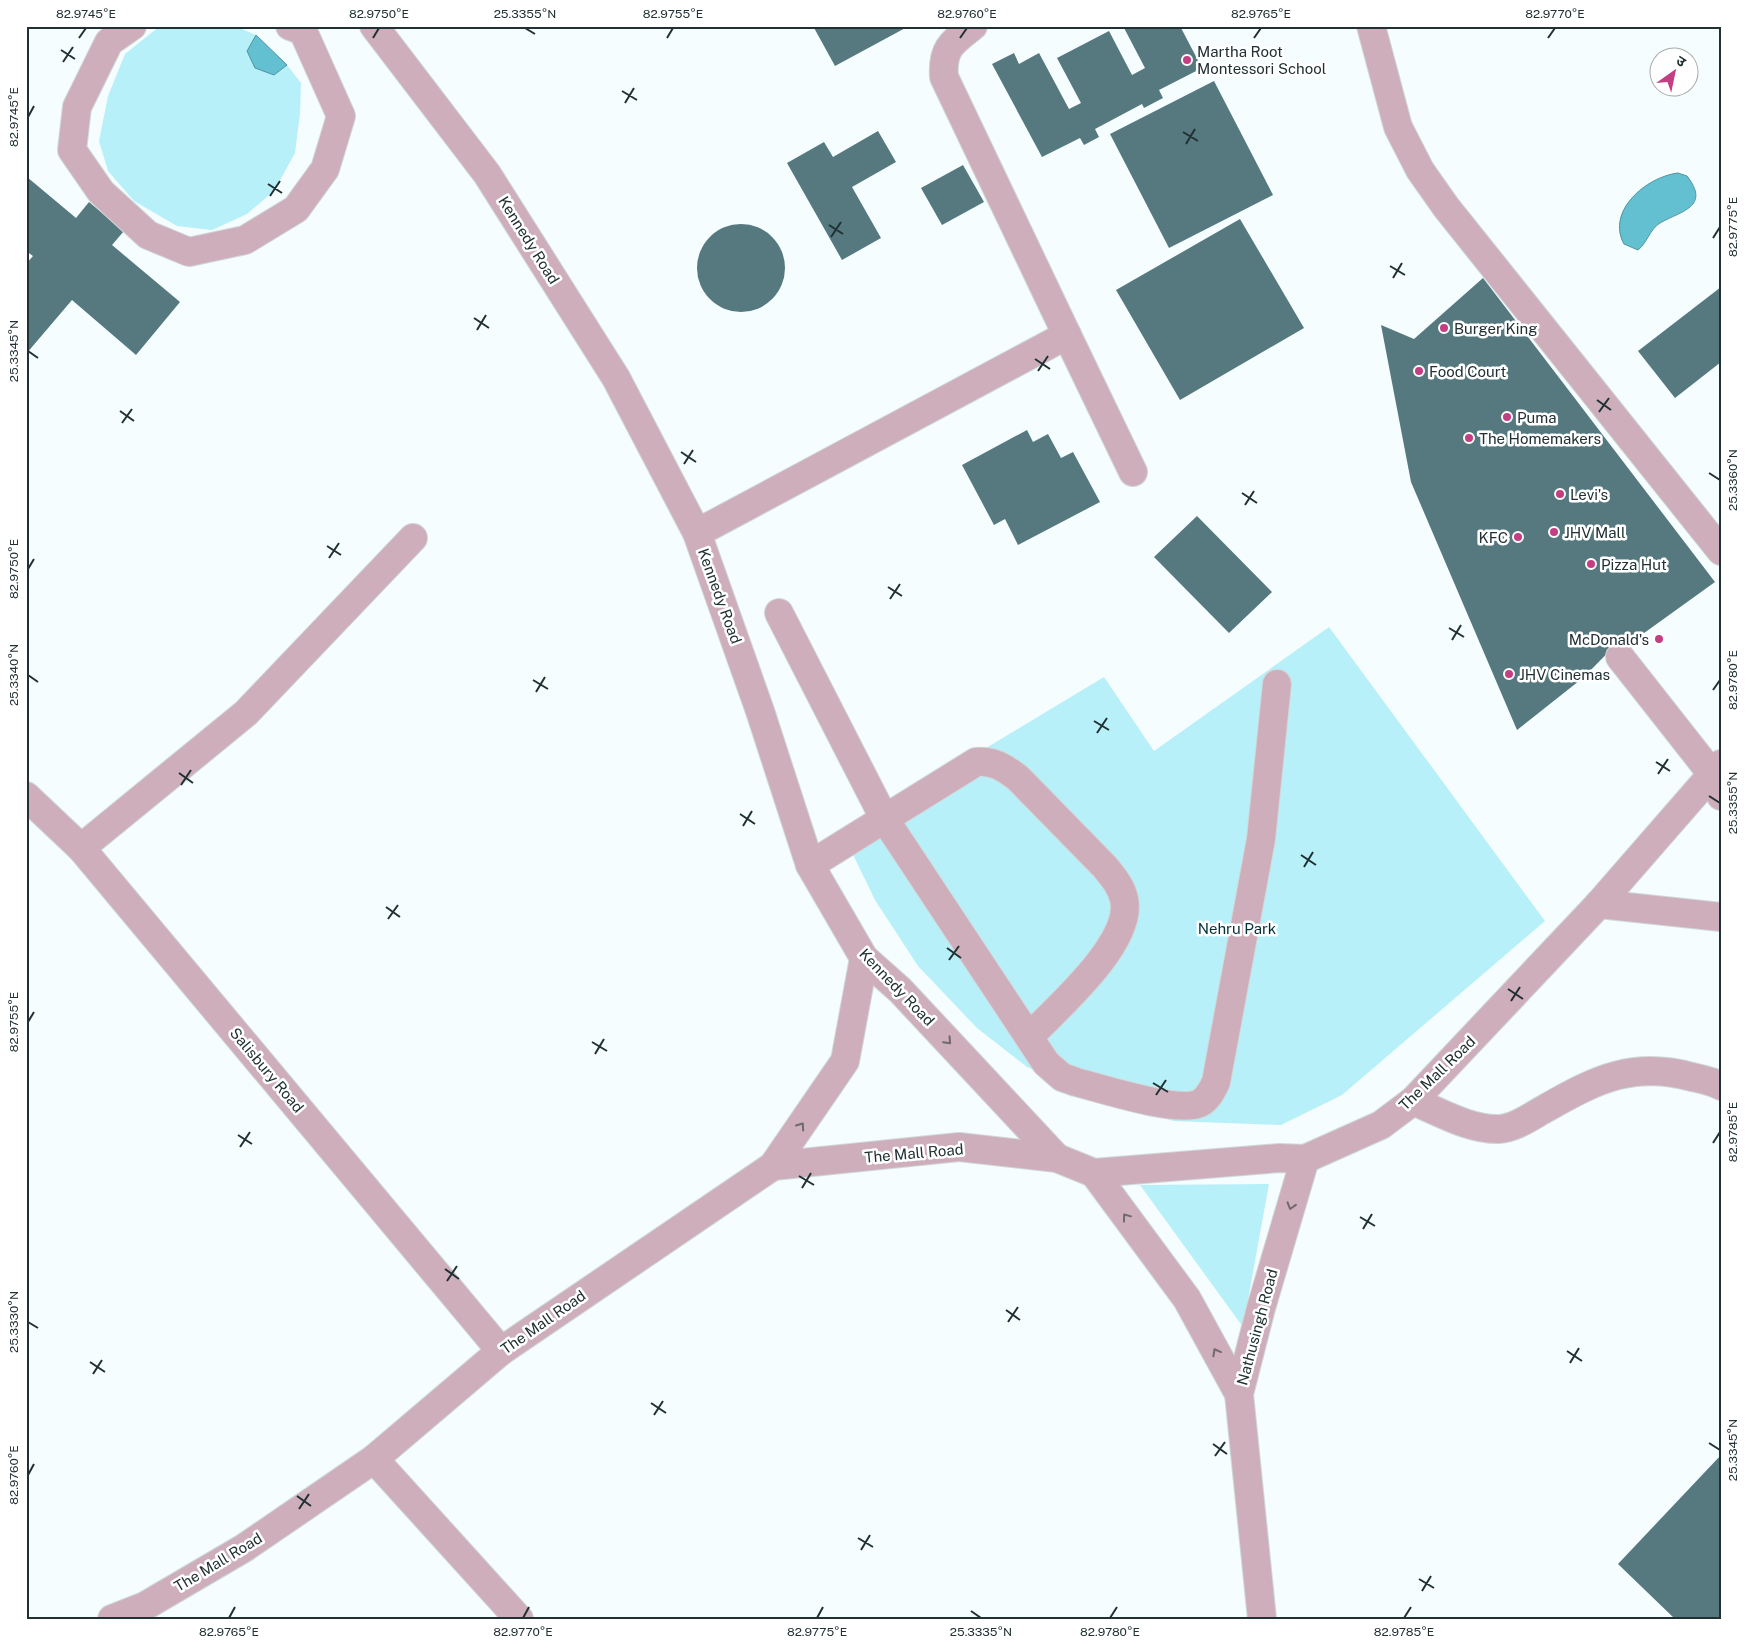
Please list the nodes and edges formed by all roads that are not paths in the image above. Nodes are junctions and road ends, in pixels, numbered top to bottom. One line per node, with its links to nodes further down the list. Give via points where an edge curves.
1 (132, 26): 5 (street, via 109,42 77,107 72,150 100,192 148,236 189,252 245,240 296,209 325,169 341,116)
2 (374, 26): 8 (street, Kennedy Road, via 487,174 616,378)
3 (973, 26): 6 (street, via 952,42 943,59 944,77)
4 (1370, 26): 10 (street, via 1398,127 1420,170 1446,207)
5 (301, 28)
6 (1066, 335): 7 (street); 8 (street)
7 (1133, 472)
8 (697, 533): 18 (street, Kennedy Road)
9 (413, 538): 17 (street, via 246,714)
10 (1721, 551)
11 (778, 613): 16 (street)
12 (1620, 657): 14 (street)
13 (1277, 684): 22 (street, via 1261,839 1221,1060 1208,1098 1199,1104 1172,1106 1076,1082 1054,1071)
14 (1718, 778): 19 (street, The Mall Road)
15 (26, 796): 17 (street, Salisbury Road)
16 (884, 818): 18 (street); 22 (street); 22 (street, via 966,767 987,761 1018,778 1118,882 1125,901 1122,922 1109,951 1096,969)
17 (81, 848): 29 (street, Salisbury Road)
18 (810, 865): 21 (street, Kennedy Road)
19 (1599, 904): 20 (street); 24 (street, The Mall Road)
20 (1721, 917)
21 (864, 958): 25 (street, Kennedy Road, one-way to 25, via 900,990); 27 (street, one-way to 21, via 845,1061)
22 (1029, 1037)
23 (1721, 1086): 24 (street, via 1670,1071 1633,1071 1583,1087 1502,1129 1473,1126)
24 (1413, 1101): 26 (street, The Mall Road, via 1381,1125)
25 (1057, 1158): 27 (street, The Mall Road, via 959,1147); 28 (street, The Mall Road)
26 (1305, 1159): 28 (street, The Mall Road, via 1280,1158); 30 (street, Nathusingh Road, one-way to 30)
27 (773, 1166): 29 (street, The Mall Road)
28 (1094, 1173): 30 (street, one-way to 28, via 1187,1299)
29 (501, 1350): 31 (street, The Mall Road)
30 (1239, 1394): 35 (street, Nathusingh Road)
31 (374, 1459): 32 (street, The Mall Road); 34 (street)
32 (150, 1612): 33 (street, The Mall Road)
33 (112, 1619)
34 (518, 1619)
35 (1262, 1619)

